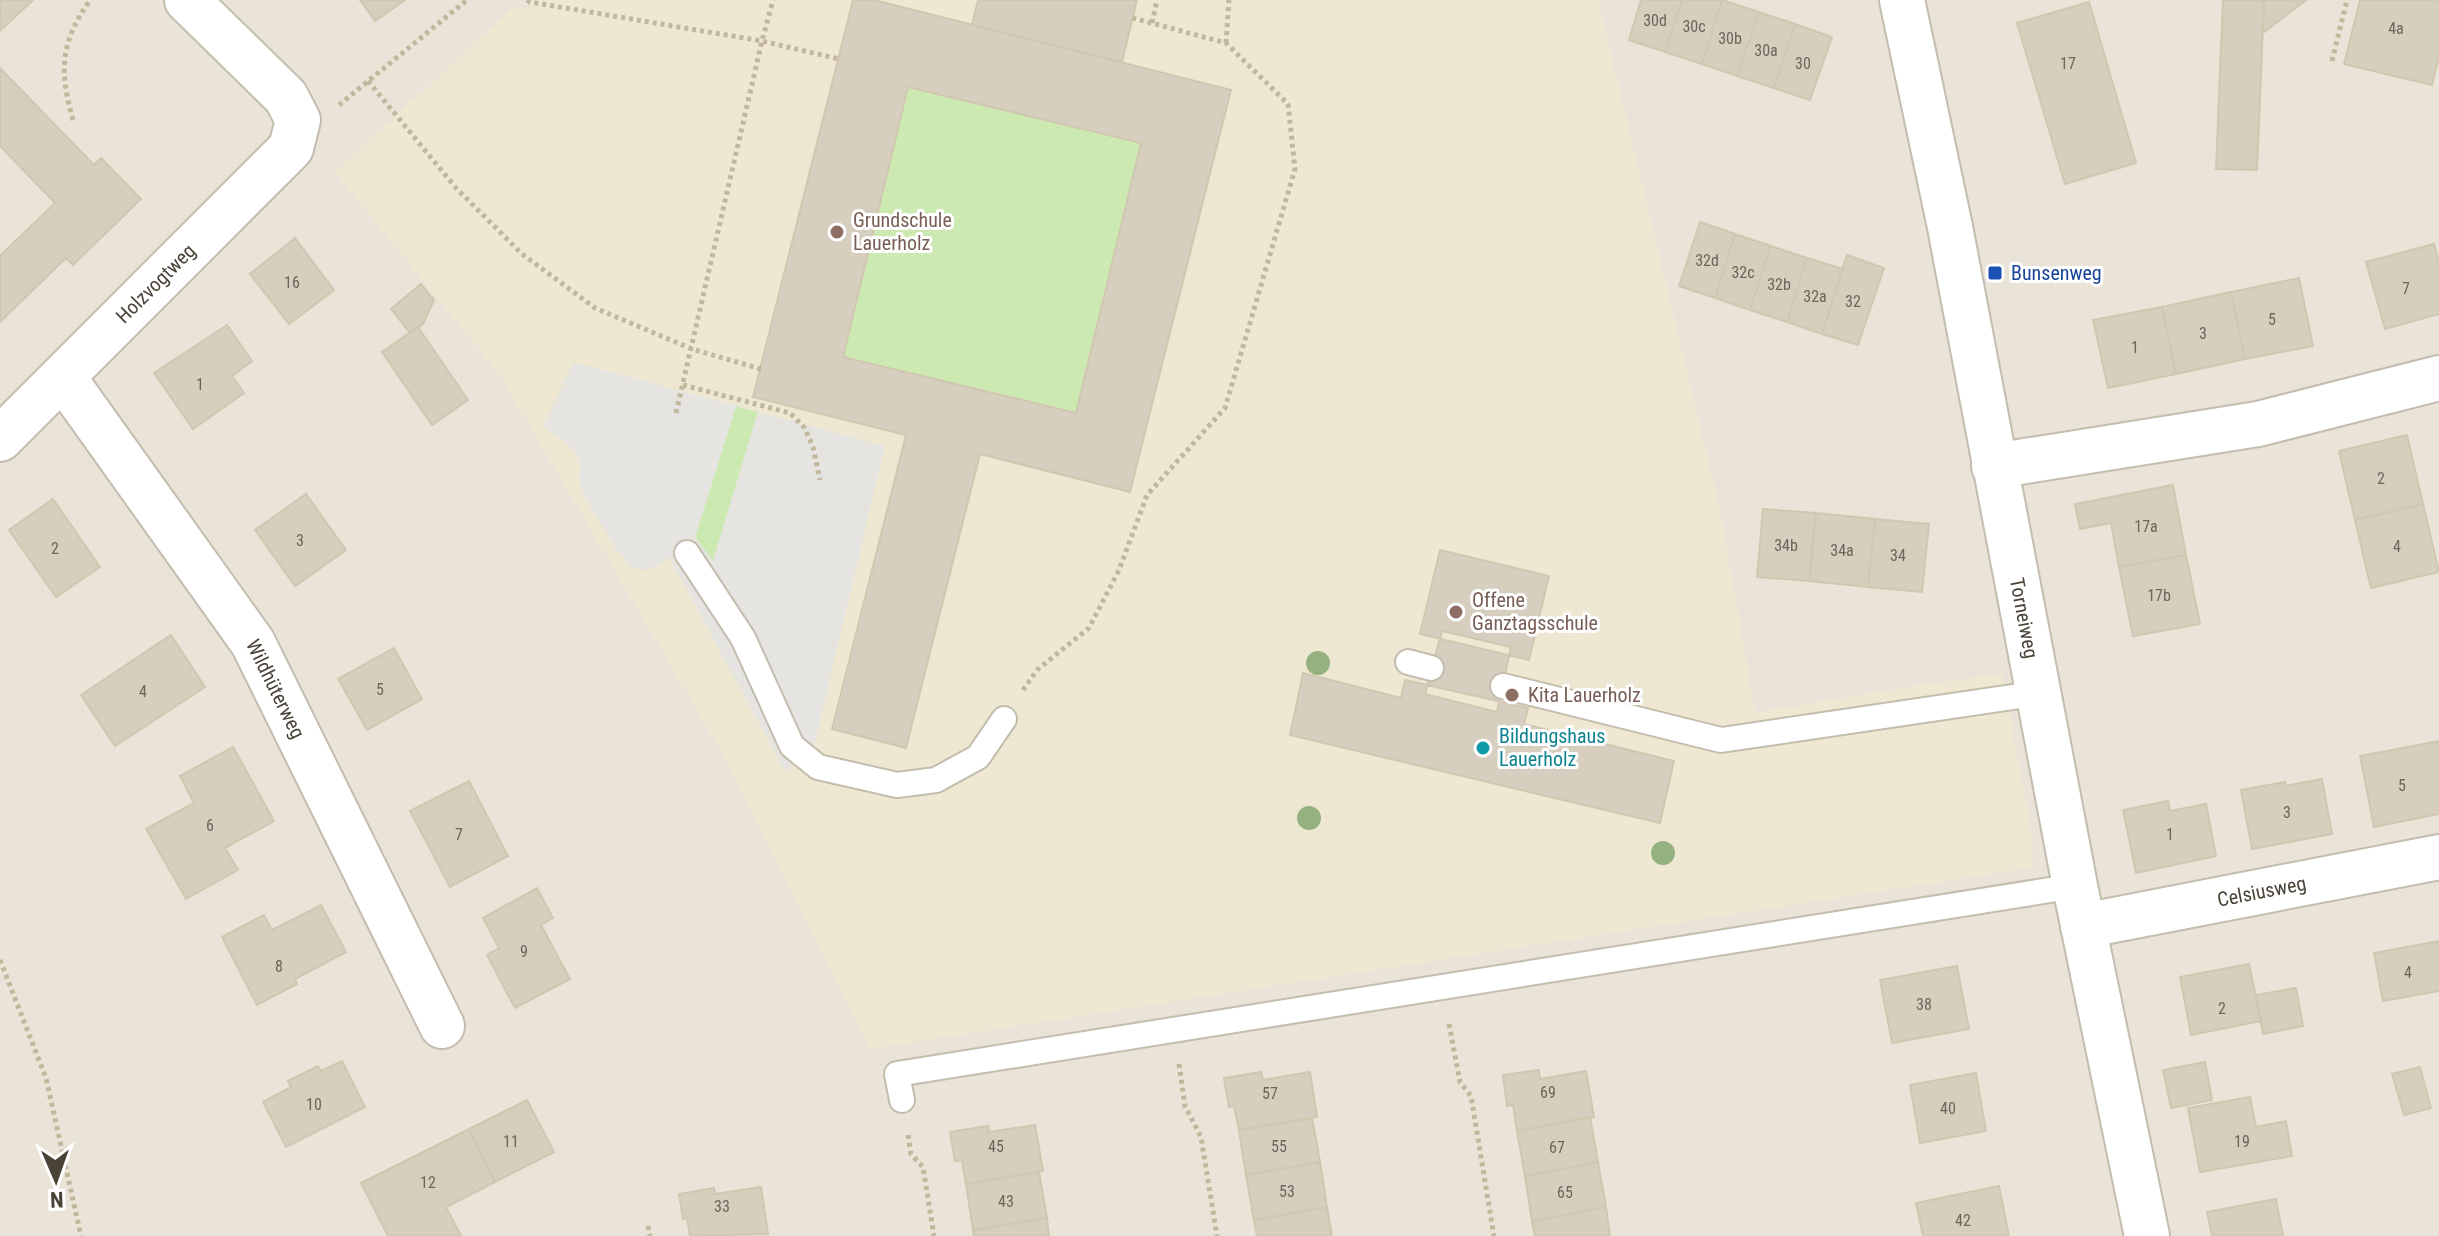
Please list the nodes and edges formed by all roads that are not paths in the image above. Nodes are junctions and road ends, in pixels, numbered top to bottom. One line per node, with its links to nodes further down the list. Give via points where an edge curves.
1 (187, 0): 3 (street, Holzvogtweg, via 286,97 298,120 291,148)
2 (1902, 0): 6 (street, Torneiweg)
3 (63, 377): 5 (street, Holzvogtweg); 13 (street, Wildhüterweg, via 253,643)
4 (2439, 378): 6 (street, via 2258,424)
5 (0, 439)
6 (1994, 466): 9 (street, Torneiweg)
7 (687, 553): 10 (lane, via 743,638 792,746 818,767 897,785 936,780 978,757)
8 (1503, 686): 9 (lane, via 1721,740)
9 (2040, 693): 12 (street, Torneiweg)
10 (1004, 719)
11 (2439, 857): 12 (street, Celsiusweg)
12 (2079, 906): 14 (lane, via 1444,988 897,1074); 15 (street, Torneiweg)
13 (442, 1026)
14 (902, 1100)
15 (2147, 1236)

